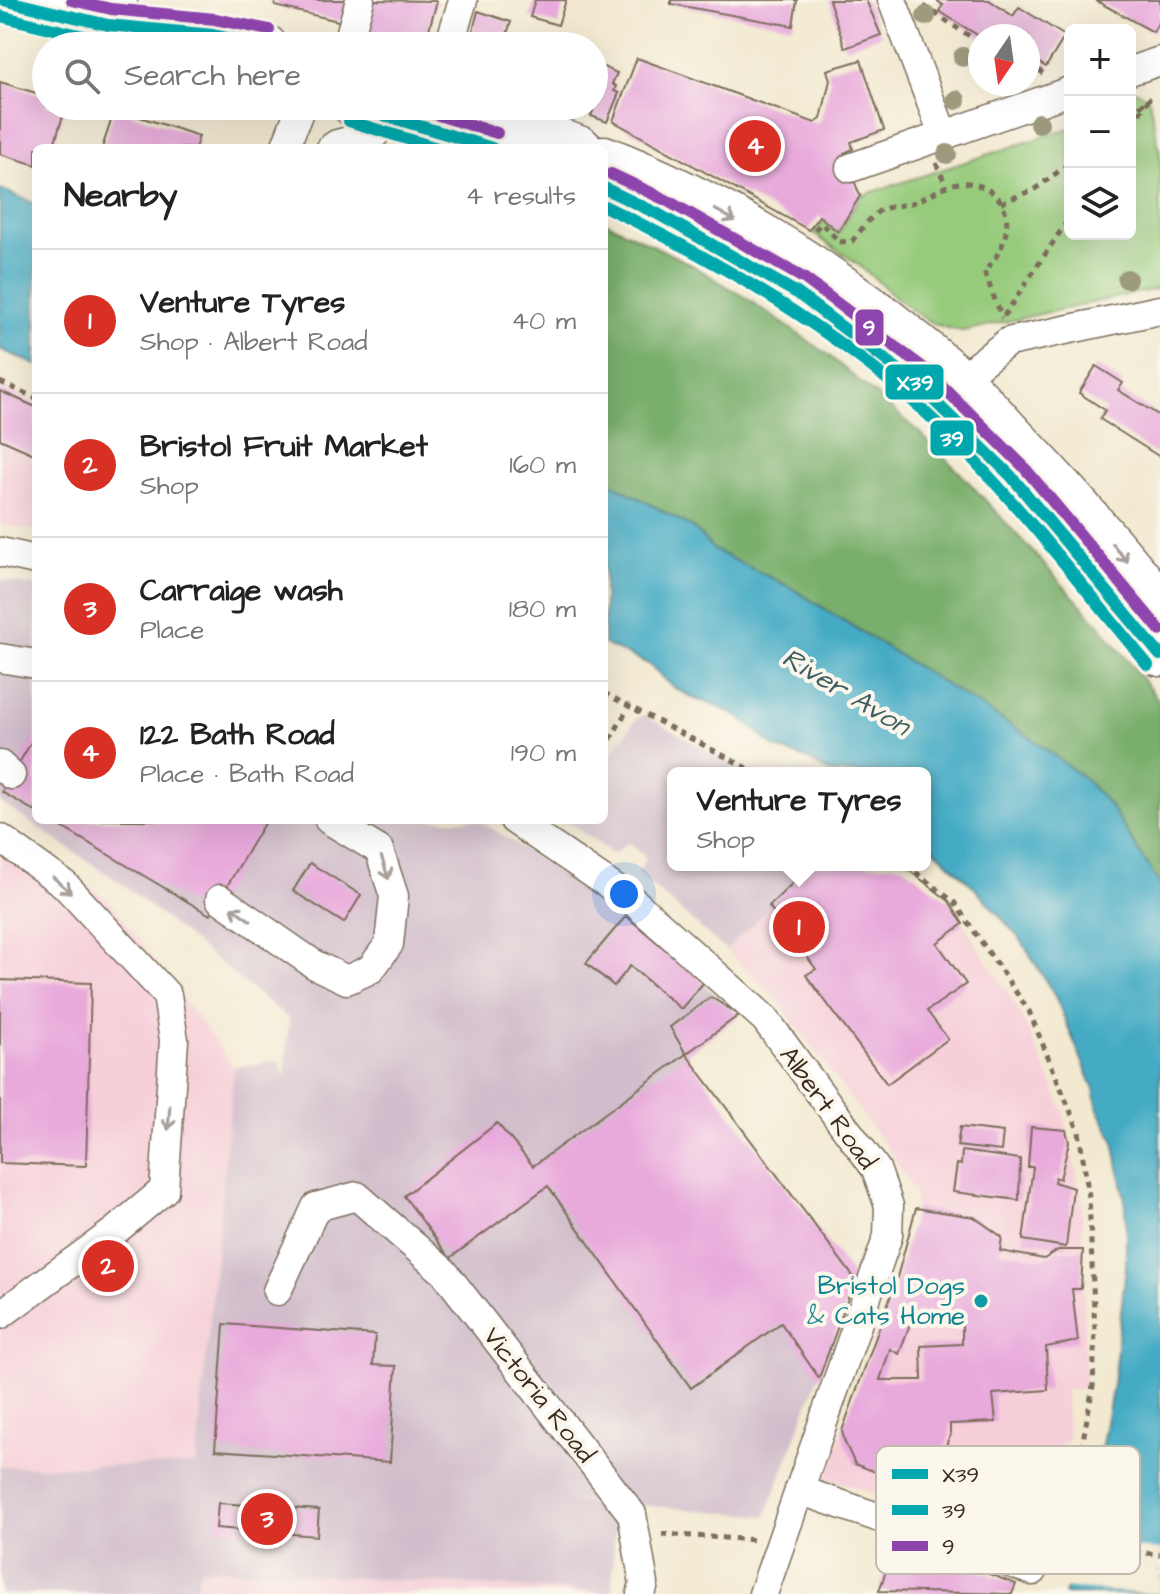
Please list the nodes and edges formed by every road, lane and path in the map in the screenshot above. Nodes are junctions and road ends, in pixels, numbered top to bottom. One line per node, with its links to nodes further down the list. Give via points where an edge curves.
1 (3, 0): 6 (highway)
2 (360, 0): 9 (street)
3 (463, 0): 10 (street)
4 (892, 0): 20 (street)
5 (912, 0): 11 (path)
6 (116, 12): 7 (highway); 8 (highway)
7 (143, 32)
8 (200, 32)
9 (351, 32)
10 (453, 32)
11 (968, 35)
12 (1160, 61): 13 (street)
13 (1136, 69)
14 (1064, 93): 20 (street)
15 (1136, 109): 16 (path, via 1152,96)
16 (1136, 119)
17 (296, 120): 21 (street)
18 (364, 120): 22 (street); 23 (highway); 24 (highway)
19 (507, 120): 25 (highway)
20 (943, 134): 28 (street)
21 (287, 144)
22 (337, 144)
23 (438, 144)
24 (474, 144)
25 (570, 144)
26 (608, 158): 32 (highway, one-way to 32)
27 (1064, 167): 30 (path, via 1035,189)
28 (850, 168)
29 (608, 190): 41 (highway, via 797,293 916,383 1011,476)
30 (1001, 203): 32 (path, via 972,183 946,185 916,202 880,211 852,241 840,242 821,223); 34 (path, via 1008,231 1005,245 984,271)
31 (1064, 227): 34 (path)
32 (791, 253): 35 (highway, via 884,314)
33 (1160, 310): 34 (street)
34 (1005, 330): 35 (street)
35 (960, 379): 40 (highway, one-way to 40, via 1079,505)
36 (0, 382): 37 (path)
37 (32, 396)
38 (0, 552): 39 (street)
39 (32, 559)
40 (1160, 602)
41 (1160, 655)
42 (0, 658): 43 (street)
43 (32, 663)
44 (608, 695): 45 (path)
45 (630, 705): 46 (path); 47 (path)
46 (608, 743)
47 (746, 767)
48 (336, 824): 52 (street, one-way to 52, via 379,850 394,896 389,944 371,969 347,980 315,965)
49 (520, 824): 56 (street, Albert Road, via 633,901 765,1019 876,1169 889,1206 888,1236)
50 (0, 838): 54 (street, one-way to 54, via 65,885 167,995 174,1040 164,1190)
51 (914, 871): 55 (path, via 954,902 1029,1011 1079,1132 1089,1197 1095,1330 1093,1386)
52 (220, 899)
53 (277, 1291): 58 (street, Victoria Road, via 316,1207 357,1196 444,1272 632,1514)
54 (0, 1315)
55 (1082, 1446)
56 (799, 1490): 57 (street); 59 (street, Albert Road)
57 (876, 1509)
58 (635, 1533): 59 (path); 62 (street, Victoria Road)
59 (781, 1542): 63 (street, Albert Road)
60 (1140, 1553): 61 (path)
61 (1160, 1554)
62 (641, 1594)
63 (763, 1594)

